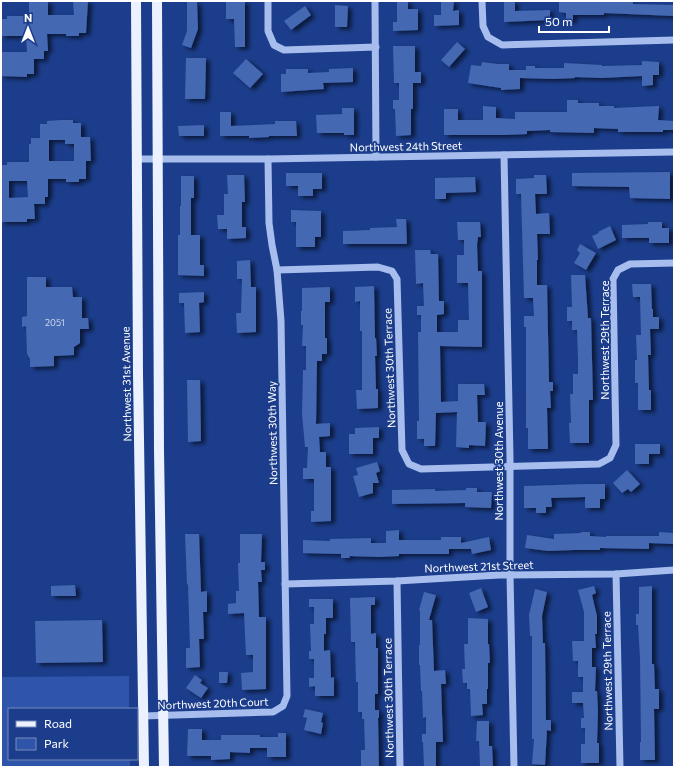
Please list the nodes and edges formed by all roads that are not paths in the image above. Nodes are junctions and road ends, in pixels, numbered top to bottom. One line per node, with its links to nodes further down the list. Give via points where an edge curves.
1 (136, 1): 11 (main road, Northwest 31st Avenue)
2 (157, 1): 12 (main road)
3 (268, 1): 7 (street, via 268,31 274,45 284,50)
4 (376, 1): 7 (street)
5 (482, 1): 6 (street, via 482,26 488,37 502,45)
6 (674, 40)
7 (376, 47): 10 (street)
8 (674, 152): 9 (street, Northwest 24th Street)
9 (504, 155): 10 (street, Northwest 24th Street); 16 (street, Northwest 30th Avenue)
10 (376, 157): 13 (street, Northwest 24th Street)
11 (137, 159): 12 (street, Northwest 24th Street); 23 (main road, Northwest 31st Avenue)
12 (158, 159): 13 (street, Northwest 24th Street); 24 (main road)
13 (268, 159): 15 (street, Northwest 30th Way, via 269,223)
14 (674, 263): 16 (street, Northwest 29th Terrace, via 630,264 618,270 613,280 616,445 610,458 600,464)
15 (277, 270): 16 (street, Northwest 30th Terrace, via 378,267 392,271 398,279 402,450 409,464 421,469); 21 (street, Northwest 30th Way, via 281,321)
16 (510, 467): 19 (street, Northwest 30th Avenue)
17 (674, 570): 18 (street, Northwest 21st Street)
18 (616, 574): 19 (street, Northwest 21st Street); 29 (street, Northwest 29th Terrace)
19 (510, 575): 20 (street, Northwest 21st Street); 28 (street, Northwest 30th Avenue)
20 (397, 581): 21 (street, Northwest 21st Street); 27 (street, Northwest 30th Terrace)
21 (285, 584): 22 (street, Northwest 30th Way, via 287,696)
22 (283, 706): 24 (street, Northwest 20th Court, via 273,712)
23 (143, 716): 24 (street, Northwest 20th Court); 25 (main road, Northwest 31st Avenue)
24 (163, 716): 26 (main road)
25 (144, 767)
26 (164, 767)
27 (400, 767)
28 (514, 767)
29 (620, 767)

